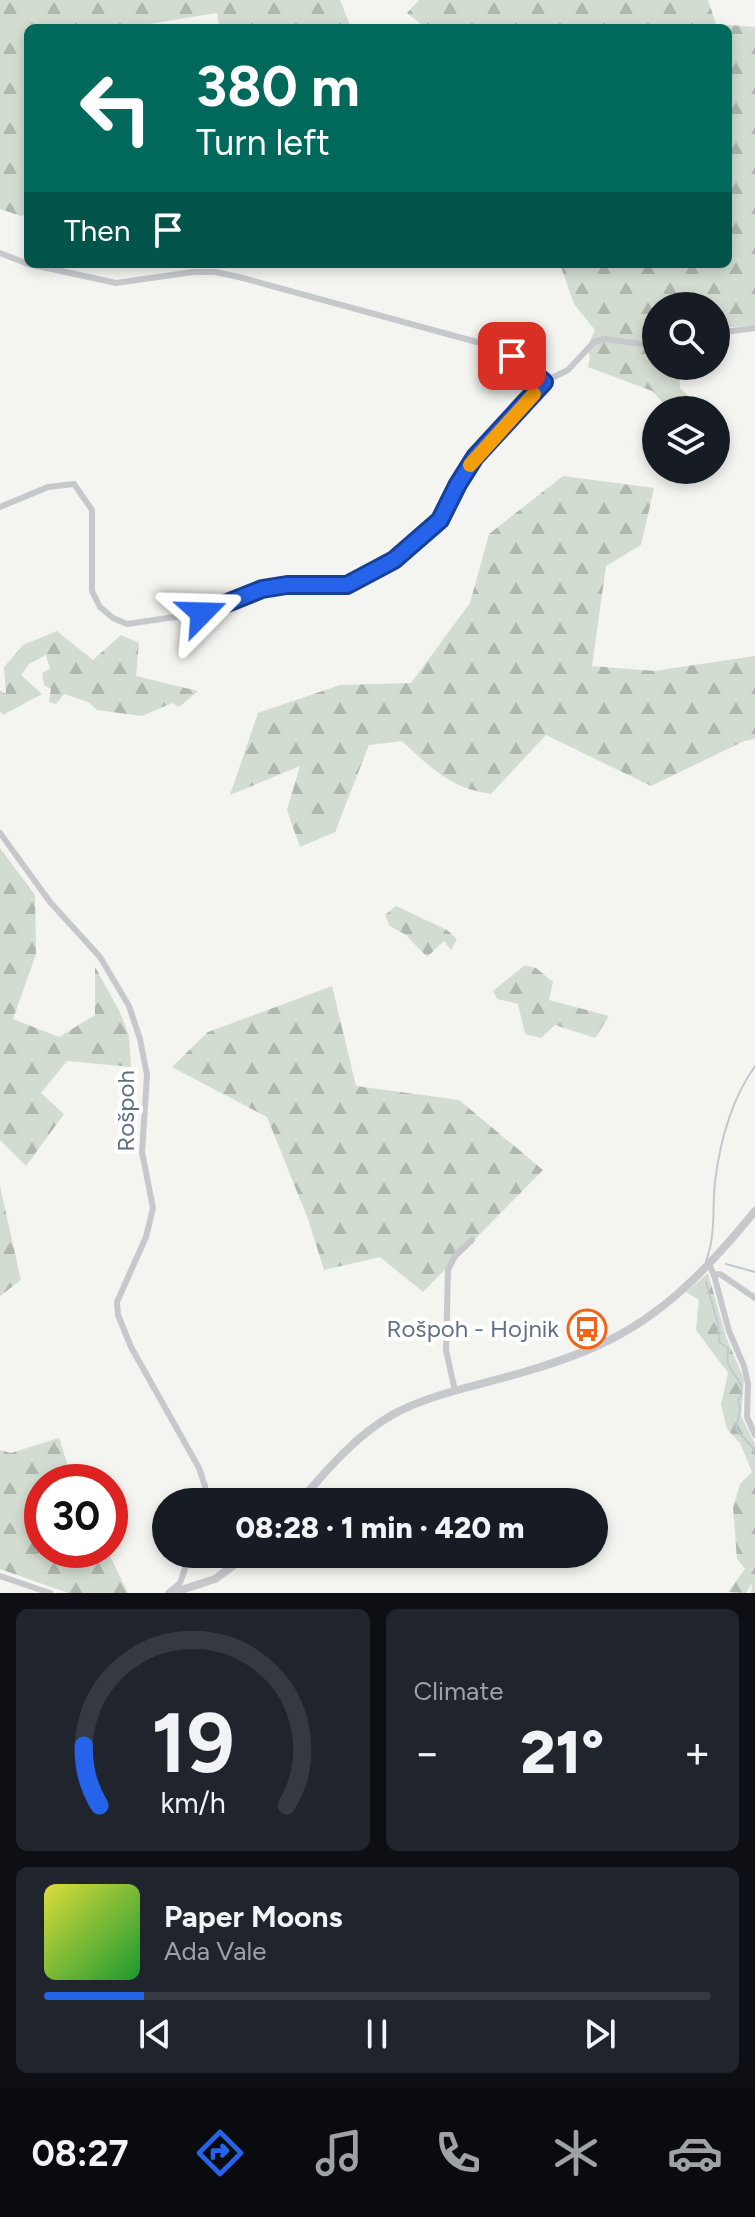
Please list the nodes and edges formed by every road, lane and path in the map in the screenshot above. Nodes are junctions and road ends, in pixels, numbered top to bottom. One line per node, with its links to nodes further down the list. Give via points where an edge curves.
1 (0, 253): 2 (street)
2 (24, 262)
3 (45, 268): 7 (street, via 116,283 193,272 239,277 484,344 512,356)
4 (755, 328): 5 (street)
5 (730, 331)
6 (642, 344): 7 (street, via 594,342 568,370)
7 (544, 382): 8 (street, via 475,457 440,520 394,560 347,585 262,589 202,613 127,624 100,607 92,591 92,510 74,484 48,487)
8 (0, 507)
9 (0, 833): 16 (street, Rošpoh, via 50,902 100,957 129,1006 140,1039 147,1075 142,1152 153,1208 117,1302 118,1315)
10 (755, 1211): 12 (street)
11 (472, 1240): 14 (street, via 448,1270 446,1350)
12 (712, 1271): 13 (street); 14 (street, via 600,1345); 15 (street, via 744,1366 747,1417)
13 (755, 1298)
14 (455, 1391): 17 (street, via 393,1414 366,1432)
15 (755, 1435)
16 (205, 1488)
17 (311, 1488)
18 (185, 1568): 22 (street)
19 (230, 1568): 22 (street, via 215,1579)
20 (0, 1576): 21 (street)
21 (50, 1593)
22 (170, 1593)

